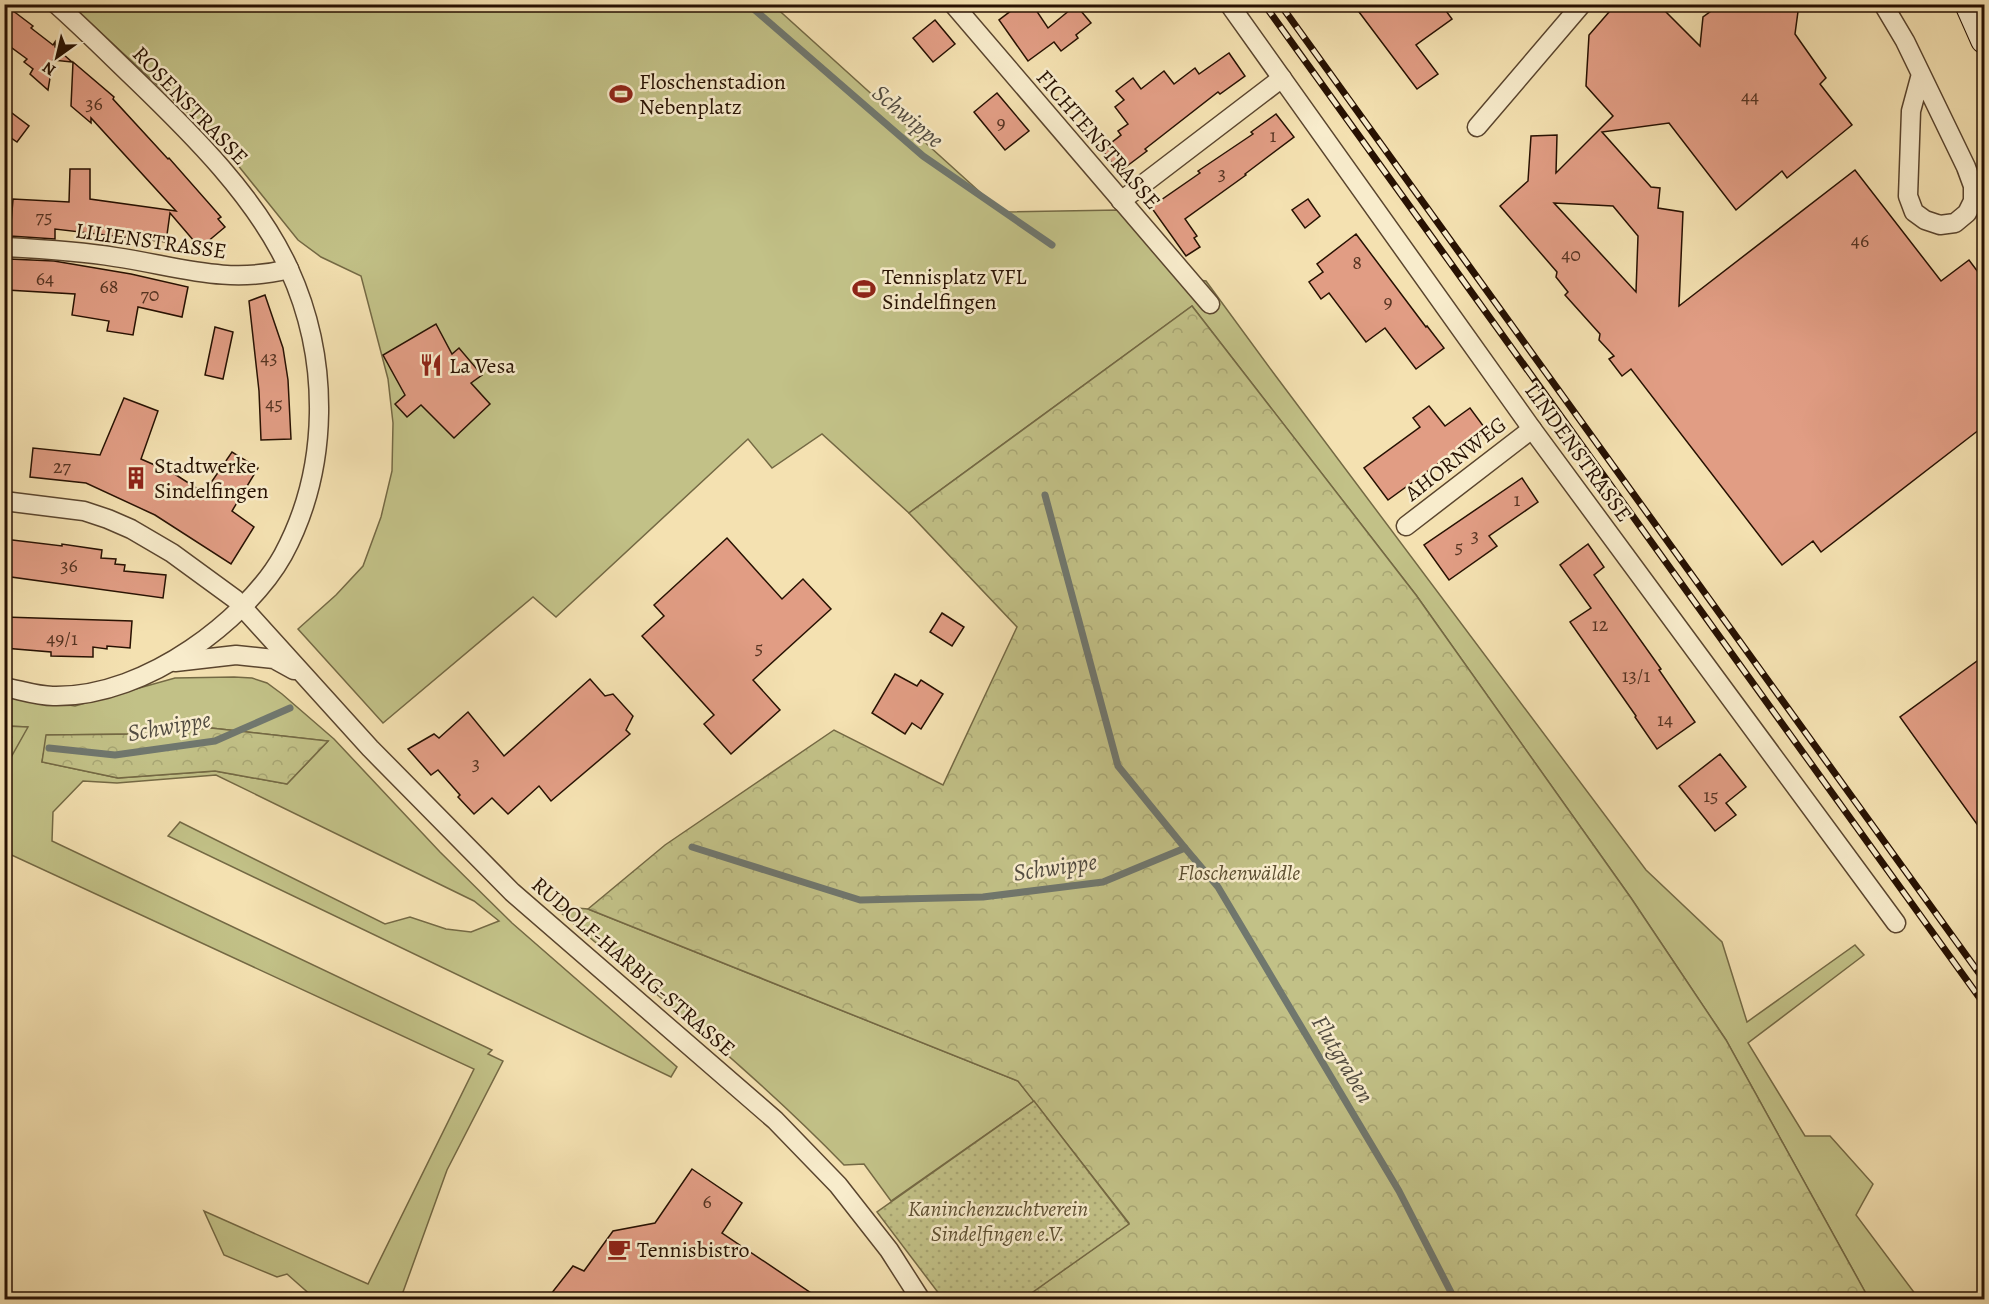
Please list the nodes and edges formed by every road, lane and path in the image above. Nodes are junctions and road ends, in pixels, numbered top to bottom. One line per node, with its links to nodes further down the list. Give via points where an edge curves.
1 (56, 4): 13 (street, ROSENSTRASSE, via 202,145 257,215)
2 (1229, 4): 9 (street, LINDENSTRASSE)
3 (1582, 4): 10 (street)
4 (1882, 4): 8 (street)
5 (1968, 4): 7 (main road)
6 (964, 8): 11 (street, FICHTENSTRASSE)
7 (1984, 40)
8 (1921, 74): 8 (street, via 1911,111 1908,196 1914,212 1925,220 1940,225 1955,223 1973,201 1973,186)
9 (1282, 78): 11 (street); 15 (street, LINDENSTRASSE)
10 (1477, 127)
11 (1121, 201): 14 (street, FICHTENSTRASSE)
12 (4, 247): 13 (street, LILIENSTRASSE, via 114,256 207,275)
13 (289, 269): 18 (street, ROSENSTRASSE, via 311,332 318,370 318,434 298,523 282,556)
14 (1210, 304)
15 (1532, 429): 17 (street, AHORNWEG); 22 (street, LINDENSTRASSE)
16 (4, 501): 18 (street, RUDOLF-HARBIG-STRASSE, via 84,511 108,519 172,553)
17 (1406, 526)
18 (242, 606): 19 (street, ROSENSTRASSE, via 229,621); 20 (street, RUDOLF-HARBIG-STRASSE)
19 (170, 663): 20 (street, RUDOLF-HARBIG-STRASSE, via 236,655 274,659); 21 (street, ROSENSTRASSE, via 105,689 70,696)
20 (305, 677): 23 (street, RUDOLF-HARBIG-STRASSE, via 512,892 775,1120 838,1185)
21 (4, 687)
22 (1896, 923)
23 (921, 1299)

